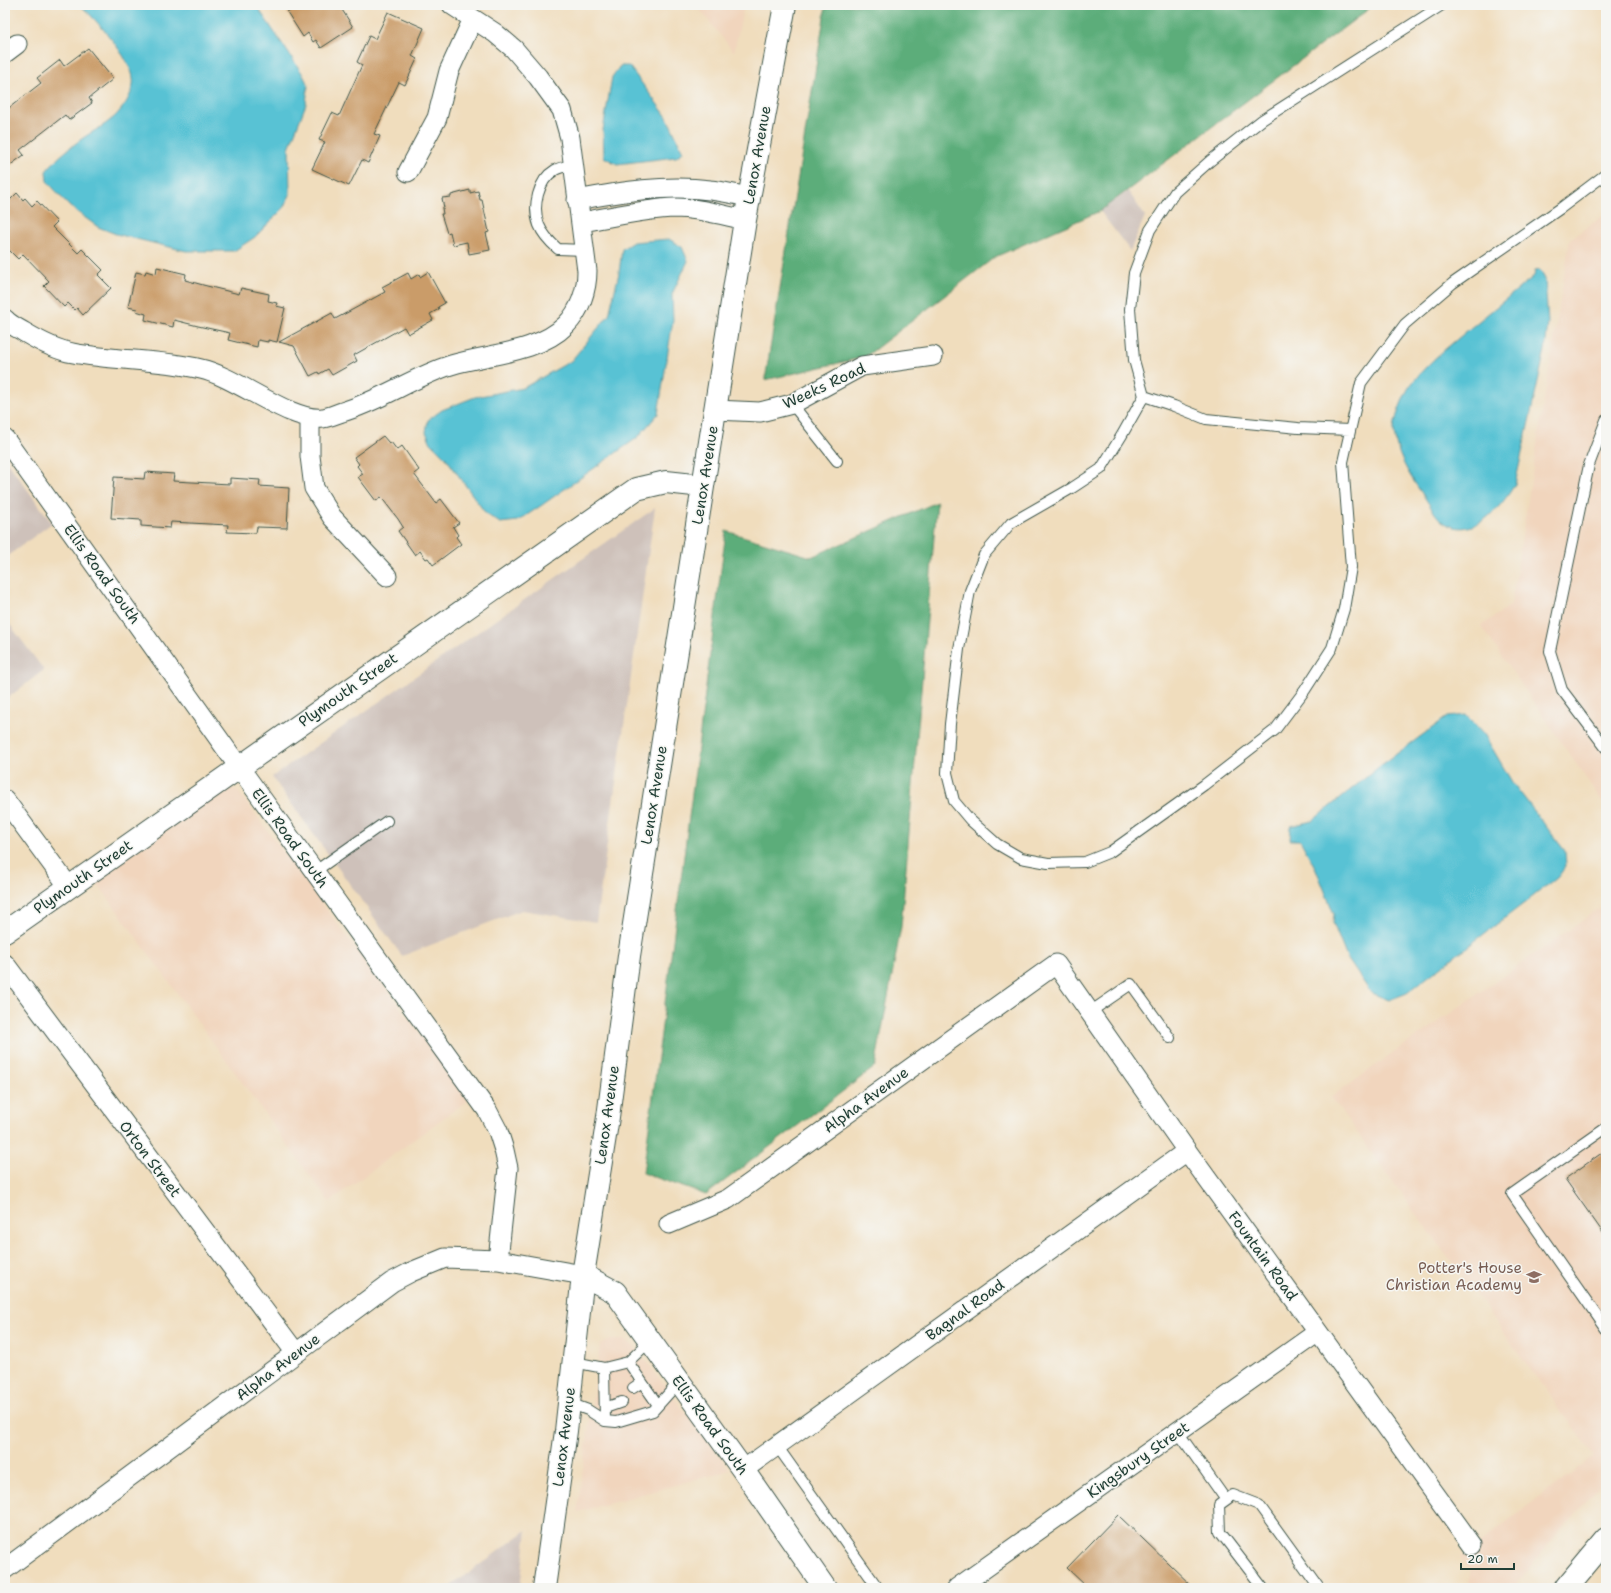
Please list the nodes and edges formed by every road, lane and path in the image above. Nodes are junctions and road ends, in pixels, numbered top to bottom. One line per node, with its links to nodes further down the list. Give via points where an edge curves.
1 (452, 5): 4 (street)
2 (785, 5): 8 (main road, Lenox Avenue)
3 (1442, 5): 15 (lane, via 1262,120 1175,192 1150,230 1134,273 1130,309 1134,352)
4 (473, 18): 5 (street, via 514,49 562,110 570,138); 6 (street, via 449,71 437,118)
5 (573, 165): 9 (street); 12 (lane, via 555,170 541,184 535,205 539,224 552,244 558,249)
6 (408, 172)
7 (1606, 174): 20 (lane, via 1453,283 1405,324 1361,384)
8 (750, 198): 9 (street, via 684,188 631,191); 10 (main road, Lenox Avenue)
9 (577, 200): 11 (street)
10 (745, 220): 11 (street, via 702,210 675,208); 17 (main road, Lenox Avenue)
11 (581, 222): 12 (street)
12 (585, 250): 18 (street, via 587,280 580,304 566,325 545,340 520,349 451,365 360,406 323,418)
13 (5, 319): 18 (street, via 37,340 72,353 164,361 203,369)
14 (933, 356): 16 (street, Weeks Road, via 862,366)
15 (1144, 396): 20 (lane, via 1206,419); 20 (lane, via 1101,469 1011,523 984,555 970,591 958,649 947,773 954,800 970,820 997,844 1021,858 1048,863 1085,862 1110,852 1204,785 1275,730 1332,648 1344,609 1351,567 1343,462)
16 (792, 404): 17 (street, Weeks Road, via 760,412); 22 (lane)
17 (715, 410): 23 (main road, Lenox Avenue)
18 (310, 418): 24 (street, via 310,456 314,488 332,517)
19 (1606, 420): 25 (lane, via 1589,465 1550,651 1562,690)
20 (1350, 430)
21 (5, 439): 26 (street, Ellis Road South)
22 (837, 461)
23 (703, 486): 26 (main road, Plymouth Street, via 666,482 636,489); 40 (main road, Lenox Avenue, via 629,956 608,1117)
24 (387, 576)
25 (1606, 748)
26 (239, 767): 29 (street, Ellis Road South); 30 (main road, Plymouth Street)
27 (5, 800): 30 (street)
28 (388, 821): 29 (lane)
29 (314, 872): 39 (street, Ellis Road South, via 487,1110 498,1130 508,1168)
30 (69, 887): 31 (main road, Plymouth Street)
31 (5, 932)
32 (5, 964): 44 (street, Orton Street)
33 (1056, 964): 34 (street, Fountain Road); 38 (street, Alpha Avenue, via 728,1199)
34 (1090, 1012): 35 (lane, via 1131,984); 37 (street, Fountain Road)
35 (1170, 1038)
36 (1606, 1128): 41 (lane, via 1512,1194)
37 (1187, 1151): 42 (street, Fountain Road); 55 (street, Bagnal Road)
38 (669, 1224)
39 (498, 1260): 40 (street, Alpha Avenue); 44 (street, Alpha Avenue, via 445,1258 411,1272 392,1282)
40 (583, 1275): 43 (main road, Ellis Road South, via 615,1292); 45 (main road, Lenox Avenue)
41 (1606, 1329)
42 (1318, 1332): 54 (street, Kingsbury Street); 58 (street, Fountain Road)
43 (650, 1341): 46 (lane); 48 (main road, Ellis Road South)
44 (296, 1353): 60 (street, Alpha Avenue)
45 (574, 1362): 47 (lane); 50 (main road, Lenox Avenue)
46 (628, 1362): 47 (lane); 51 (lane, via 637,1385)
47 (604, 1368): 52 (lane)
48 (679, 1382): 51 (lane); 56 (main road, Ellis Road South)
49 (622, 1402): 52 (lane)
50 (569, 1403): 53 (lane, via 588,1410); 61 (main road, Lenox Avenue)
51 (658, 1405): 53 (lane, via 653,1411 616,1422)
52 (605, 1408): 53 (lane)
53 (604, 1421)
54 (1178, 1432): 57 (lane); 64 (street, Kingsbury Street)
55 (776, 1446): 56 (street, Bagnal Road); 63 (lane)
56 (743, 1470): 62 (main road, Ellis Road South)
57 (1226, 1500): 65 (lane, via 1219,1505 1220,1532); 66 (lane, via 1233,1495 1259,1505)
58 (1472, 1545)
59 (1603, 1547): 67 (main road)
60 (5, 1570)
61 (544, 1588)
62 (825, 1588)
63 (878, 1588)
64 (957, 1588)
65 (1263, 1588)
66 (1319, 1588)
67 (1565, 1588)

